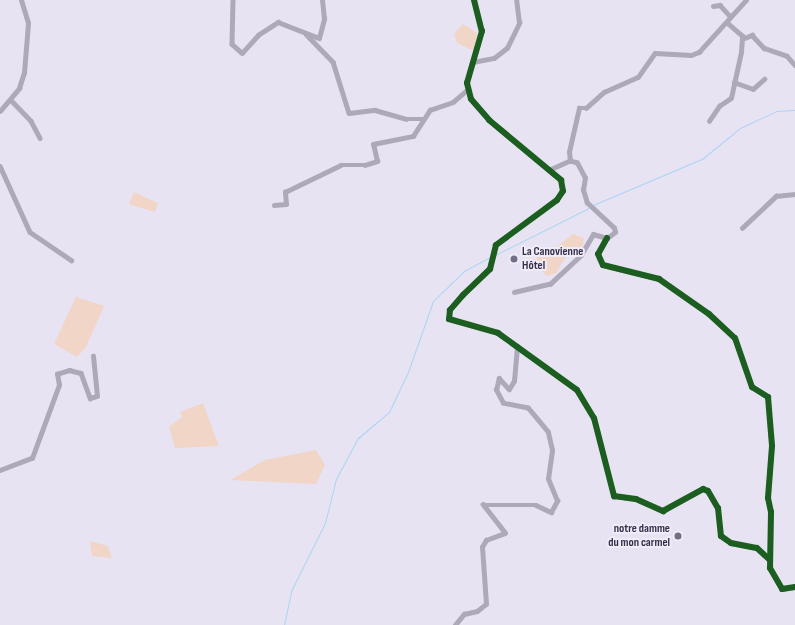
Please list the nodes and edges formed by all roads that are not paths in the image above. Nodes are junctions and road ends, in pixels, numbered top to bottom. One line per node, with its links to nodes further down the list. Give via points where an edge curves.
1 (21, 0): 17 (street, via 28,23 26,58 19,88)
2 (233, 0): 10 (street, via 235,50 242,53 258,35 278,22)
3 (322, 0): 10 (street, via 324,11 321,34 319,38)
4 (474, 0): 12 (street, via 482,31)
5 (516, 0): 12 (street, via 519,23 507,48 494,58)
6 (746, 0): 8 (street)
7 (713, 6): 8 (street, via 720,5)
8 (730, 16): 9 (street)
9 (728, 23): 11 (street); 22 (street, via 699,52 691,55 655,53 638,77 604,92 586,108 580,108 569,152)
10 (306, 34): 19 (street, via 333,62 349,113 380,110 406,119)
11 (742, 39): 13 (street, via 752,35 764,48 787,56); 15 (street)
12 (473, 62): 16 (street)
13 (795, 65)
14 (764, 79): 15 (street, via 753,89)
15 (734, 82): 20 (street, via 729,101 720,106)
16 (467, 90): 19 (street, via 453,102 430,110); 24 (street, via 489,120)
17 (11, 100): 18 (street); 21 (street, via 31,121)
18 (0, 111)
19 (423, 119): 26 (street, via 413,136 373,144 377,161 372,164 341,165 285,192 286,204)
20 (709, 121)
21 (40, 138)
22 (570, 160): 24 (street); 28 (street, via 582,169 587,203 614,228 612,237)
23 (0, 166): 29 (street, via 30,232)
24 (550, 170): 31 (street, via 563,183 560,195 496,245 490,269 463,295 448,317 498,333)
25 (795, 194): 27 (street, via 776,196)
26 (274, 205)
27 (742, 228)
28 (608, 238): 30 (street, via 592,234 581,255 550,284); 34 (street, via 598,254 603,265 654,277 709,314 735,338 752,387 768,397 772,446)
29 (71, 260)
30 (514, 292)
31 (517, 346): 34 (street, via 558,374 586,402 614,496 636,499 663,511 703,489 708,491 718,508 721,536 727,541 757,548); 36 (street, via 514,381 508,389 499,378 496,390 503,403 528,408 548,432 552,450 548,479 557,501 551,512 536,505 483,505 506,532 486,540 482,547 486,604 477,611 464,614)
32 (93, 356): 33 (street, via 97,396 90,398 81,374 69,370 57,374 59,385 32,458)
33 (0, 470)
34 (769, 559): 35 (street, via 779,586)
35 (795, 587)
36 (455, 625)

